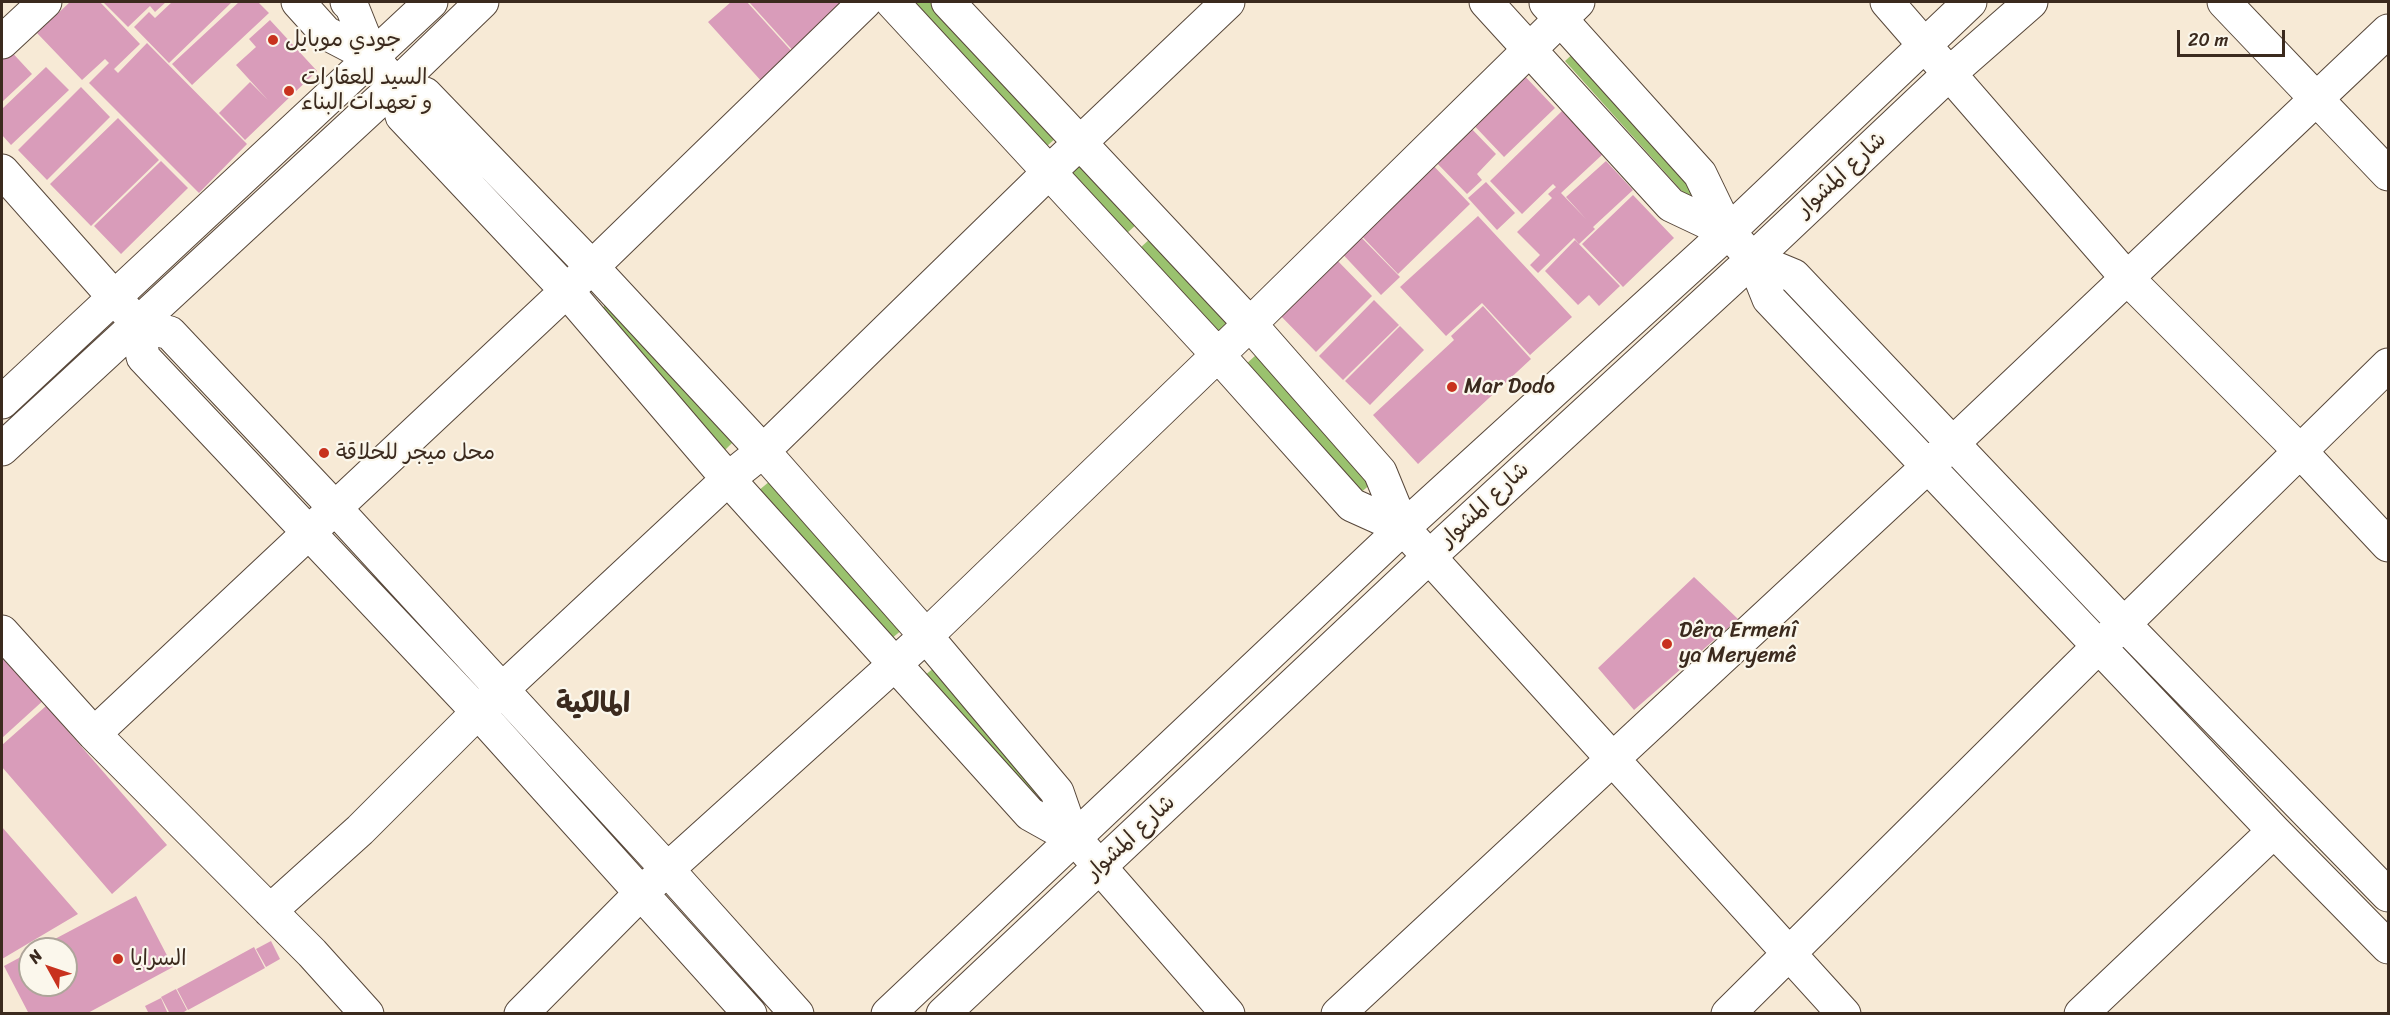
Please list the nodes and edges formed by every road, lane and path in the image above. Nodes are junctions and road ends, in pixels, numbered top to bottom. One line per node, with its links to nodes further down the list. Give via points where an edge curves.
1 (45, 2): 17 (street)
2 (298, 2): 20 (street, via 326,33)
3 (347, 2): 20 (street)
4 (431, 2): 20 (street)
5 (482, 2): 22 (street)
6 (865, 2): 30 (street)
7 (892, 2): 26 (street)
8 (948, 2): 24 (street)
9 (1228, 2): 24 (street)
10 (1486, 2): 19 (street)
11 (1887, 2): 18 (street)
12 (1970, 2): 18 (street, شارع المشوار)
13 (2031, 2): 21 (street, شارع المشوار)
14 (2224, 2): 23 (street)
15 (1561, 7): 19 (street); 28 (street, via 1700,174)
16 (2388, 32): 23 (street)
17 (2, 42)
18 (1925, 44): 21 (street); 28 (street, شارع المشوار)
19 (1530, 50): 28 (street, via 1671,206); 35 (street)
20 (372, 57): 22 (street); 33 (street)
21 (1950, 73): 29 (street, شارع المشوار); 31 (street)
22 (396, 85): 30 (street, via 425,94); 32 (street, via 402,116); 34 (street)
23 (2318, 98): 27 (street); 31 (street)
24 (1080, 143): 26 (street); 35 (street)
25 (2, 171): 33 (street)
26 (1048, 173): 36 (street); 41 (street)
27 (2388, 174)
28 (1728, 232): 29 (street); 46 (street, شارع المشوار)
29 (1753, 259): 39 (street, via 1794,276); 43 (street, via 1769,299); 49 (street, شارع المشوار)
30 (592, 267): 32 (street); 41 (street)
31 (2127, 278): 39 (street); 42 (street)
32 (566, 290): 44 (street); 45 (street)
33 (114, 299): 34 (street); 38 (street)
34 (138, 324): 40 (street); 45 (street, via 170,333); 47 (street, via 143,357)
35 (1250, 324): 36 (street); 46 (street, via 1380,472)
36 (1218, 355): 46 (street, via 1352,505); 52 (street)
37 (2388, 365): 42 (street)
38 (2, 402)
39 (1953, 443): 43 (street); 50 (street)
40 (2, 449)
41 (763, 451): 44 (street); 52 (street)
42 (2300, 452): 48 (street); 50 (street)
43 (1927, 466): 53 (street); 58 (street)
44 (728, 478): 54 (street); 55 (street)
45 (336, 508): 47 (street); 55 (street)
46 (1403, 528): 49 (street); 60 (street, شارع المشوار)
47 (309, 534): 56 (street); 57 (street)
48 (2388, 544)
49 (1429, 556): 58 (street); 61 (street, شارع المشوار)
50 (2124, 624): 53 (street); 63 (street)
51 (2, 632): 57 (street)
52 (926, 636): 54 (street); 60 (street, via 1057,792)
53 (2099, 645): 59 (street); 68 (street)
54 (895, 664): 60 (street, via 1030,814); 62 (street)
55 (503, 689): 56 (street); 62 (street)
56 (477, 712): 64 (street); 66 (street, via 360,830)
57 (94, 734): 66 (street)
58 (1612, 761): 68 (street); 76 (street)
59 (2274, 831): 65 (street); 79 (street)
60 (1073, 838): 61 (street); 73 (street, شارع المشوار)
61 (1101, 866): 74 (street, شارع المشوار); 75 (street)
62 (668, 870): 64 (street); 72 (street)
63 (2382, 886): 65 (street)
64 (640, 894): 70 (street); 71 (street)
65 (2341, 899): 67 (street)
66 (270, 912): 69 (street)
67 (2388, 947)
68 (1788, 952): 77 (street); 78 (street)
69 (367, 1014)
70 (521, 1014)
71 (750, 1014)
72 (797, 1014)
73 (888, 1014)
74 (943, 1014)
75 (1228, 1014)
76 (1338, 1014)
77 (1728, 1014)
78 (1844, 1014)
79 (2081, 1014)

